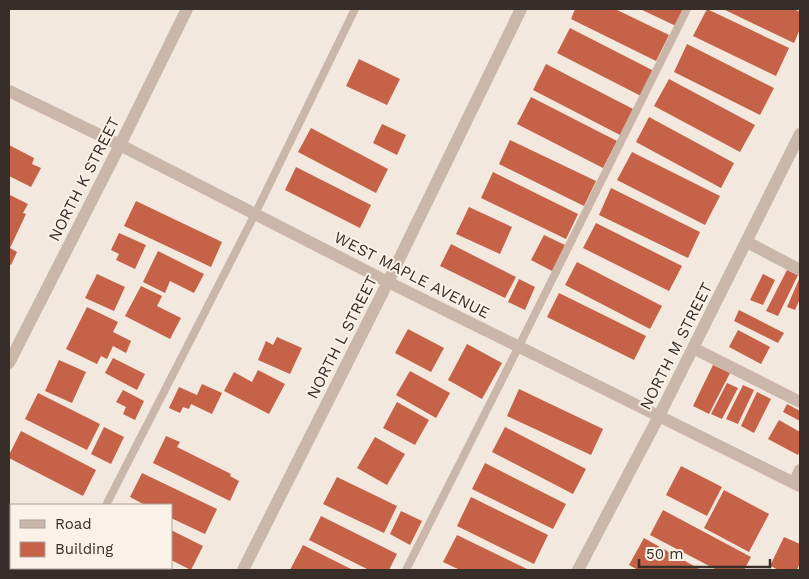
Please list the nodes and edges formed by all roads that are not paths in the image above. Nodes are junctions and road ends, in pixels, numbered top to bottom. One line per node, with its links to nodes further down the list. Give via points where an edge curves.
1 (187, 9): 7 (street, NORTH K STREET)
2 (355, 9): 9 (lane)
3 (521, 9): 12 (street, NORTH L STREET)
4 (687, 9): 13 (lane)
5 (9, 92): 7 (street, WEST MAPLE AVENUE)
6 (800, 134): 8 (street, NORTH M STREET)
7 (120, 145): 9 (street, WEST MAPLE AVENUE); 15 (street, NORTH K STREET)
8 (796, 152): 10 (street, NORTH M STREET)
9 (255, 214): 12 (street, WEST MAPLE AVENUE); 20 (lane)
10 (747, 242): 11 (street); 14 (street, NORTH M STREET)
11 (800, 270)
12 (388, 282): 13 (street, WEST MAPLE AVENUE); 21 (street, NORTH L STREET)
13 (519, 346): 17 (street, WEST MAPLE AVENUE); 22 (lane)
14 (693, 348): 16 (street); 17 (street, NORTH M STREET)
15 (9, 363)
16 (800, 402)
17 (659, 416): 19 (street, WEST MAPLE AVENUE); 23 (street, NORTH M STREET)
18 (800, 470): 19 (street)
19 (797, 485)
20 (107, 504)
21 (243, 570)
22 (406, 570)
23 (578, 570)

